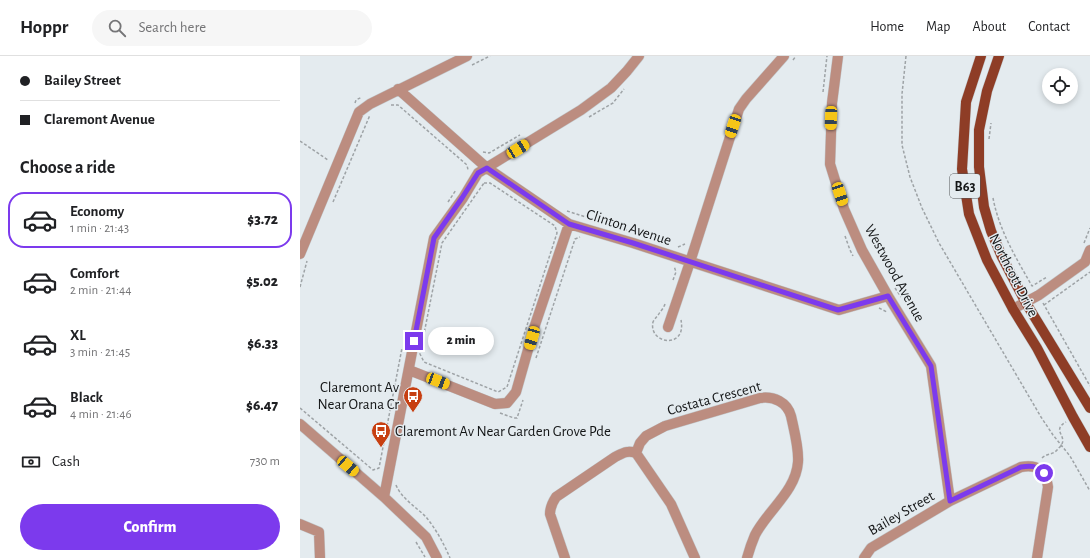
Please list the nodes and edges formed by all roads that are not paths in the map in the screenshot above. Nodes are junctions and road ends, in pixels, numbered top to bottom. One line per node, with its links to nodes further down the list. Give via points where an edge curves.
1 (466, 56): 7 (street)
2 (639, 56): 8 (street, via 611,88 581,110)
3 (838, 56): 13 (street, Westwood Avenue, via 832,103 830,164 844,208 859,243)
4 (981, 56): 15 (main road, Northcott Drive / B63, via 966,102 962,170 969,214 987,260)
5 (999, 56): 14 (main road, Northcott Drive / B63, via 987,91 979,130 979,167 984,207 991,231)
6 (788, 58): 12 (street, via 746,99 740,109)
7 (398, 89): 8 (street, Clinton Avenue); 11 (street, via 359,112)
8 (487, 168): 9 (street, Clinton Avenue); 17 (street, via 478,173 434,238)
9 (569, 224): 12 (street, Clinton Avenue); 17 (street, via 516,392 506,403 495,404)
10 (1086, 248): 14 (street, via 1085,262)
11 (304, 258)
12 (690, 262): 13 (street, Clinton Avenue, via 838,310); 16 (street)
13 (892, 292): 23 (street, Westwood Avenue, via 931,366)
14 (1026, 303): 15 (street); 18 (main road, Northcott Drive / B63)
15 (1013, 309): 20 (main road, Northcott Drive / B63)
16 (668, 327)
17 (409, 370): 22 (street)
18 (1090, 408)
19 (300, 424): 22 (street)
20 (1090, 447)
21 (636, 453): 27 (street, via 624,452 556,497 550,507 550,514); 28 (street, via 671,504); 29 (street, Costata Crescent, via 646,436 665,426 760,398 774,398 783,403 790,413 797,450 795,475 789,488 755,535)
22 (384, 497): 26 (street, via 426,537)
23 (950, 501): 30 (street, Bailey Street, via 871,548); 31 (street, Bailey Street, via 1021,467 1037,467 1044,473 1048,483)
24 (300, 524): 25 (street, via 319,532)
25 (320, 558)
26 (437, 558)
27 (565, 558)
28 (695, 558)
29 (747, 558)
30 (864, 558)
31 (1037, 558)

